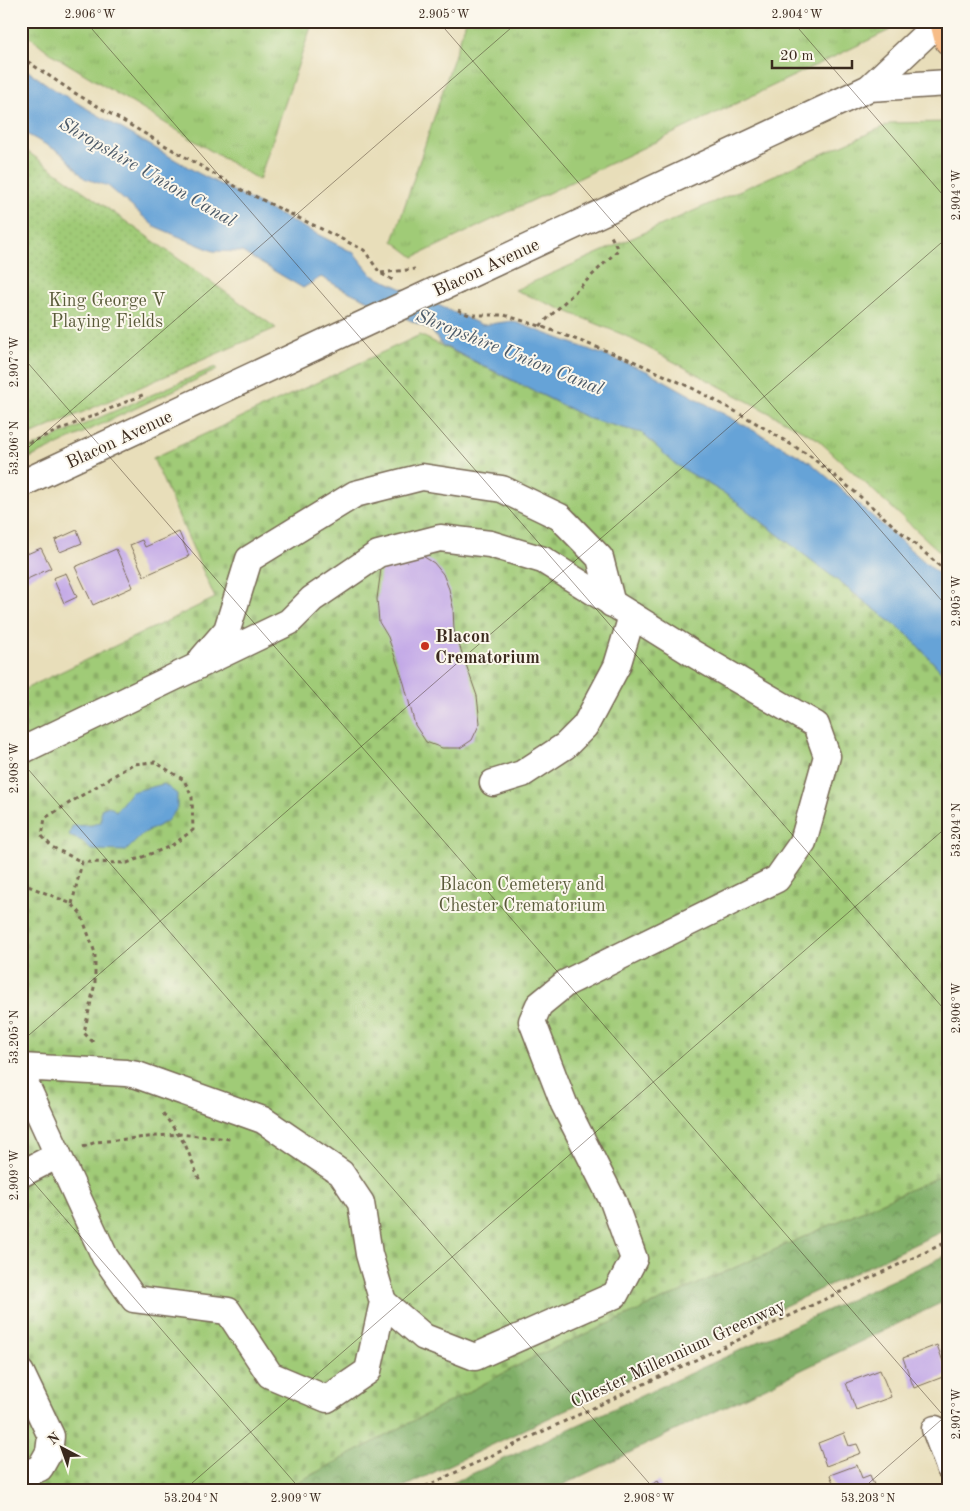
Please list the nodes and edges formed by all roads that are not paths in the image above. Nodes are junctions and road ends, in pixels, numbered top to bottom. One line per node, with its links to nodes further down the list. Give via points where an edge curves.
1 (942, 21): 2 (main road); 4 (street, Blacon Avenue)
2 (949, 41)
3 (949, 84): 4 (street, Blacon Avenue)
4 (869, 88): 5 (street, Blacon Avenue, bridge)
5 (21, 484)
6 (622, 610): 7 (street, via 544,560 490,544 440,538 378,554 312,599 289,622); 7 (street, via 600,558 560,516 502,489 422,477 354,494 249,559 228,630); 9 (street, via 616,666 585,726 565,746 522,774); 14 (street, via 816,725 827,756 803,842 777,879 566,983 539,1005 532,1021 564,1104 613,1201 634,1260 615,1295 476,1357 424,1337)
7 (195, 667): 8 (street)
8 (21, 751)
9 (494, 783)
10 (21, 1067): 14 (street, via 137,1075 263,1120 341,1173 361,1203 369,1254)
11 (21, 1074): 12 (street)
12 (58, 1155): 13 (street); 14 (street, via 105,1257 134,1299 228,1311 270,1375 327,1399 368,1372)
13 (21, 1174)
14 (383, 1302)
15 (21, 1373): 18 (street, via 51,1436 49,1452 40,1468)
16 (935, 1429): 17 (street)
17 (949, 1467)
18 (21, 1476)

